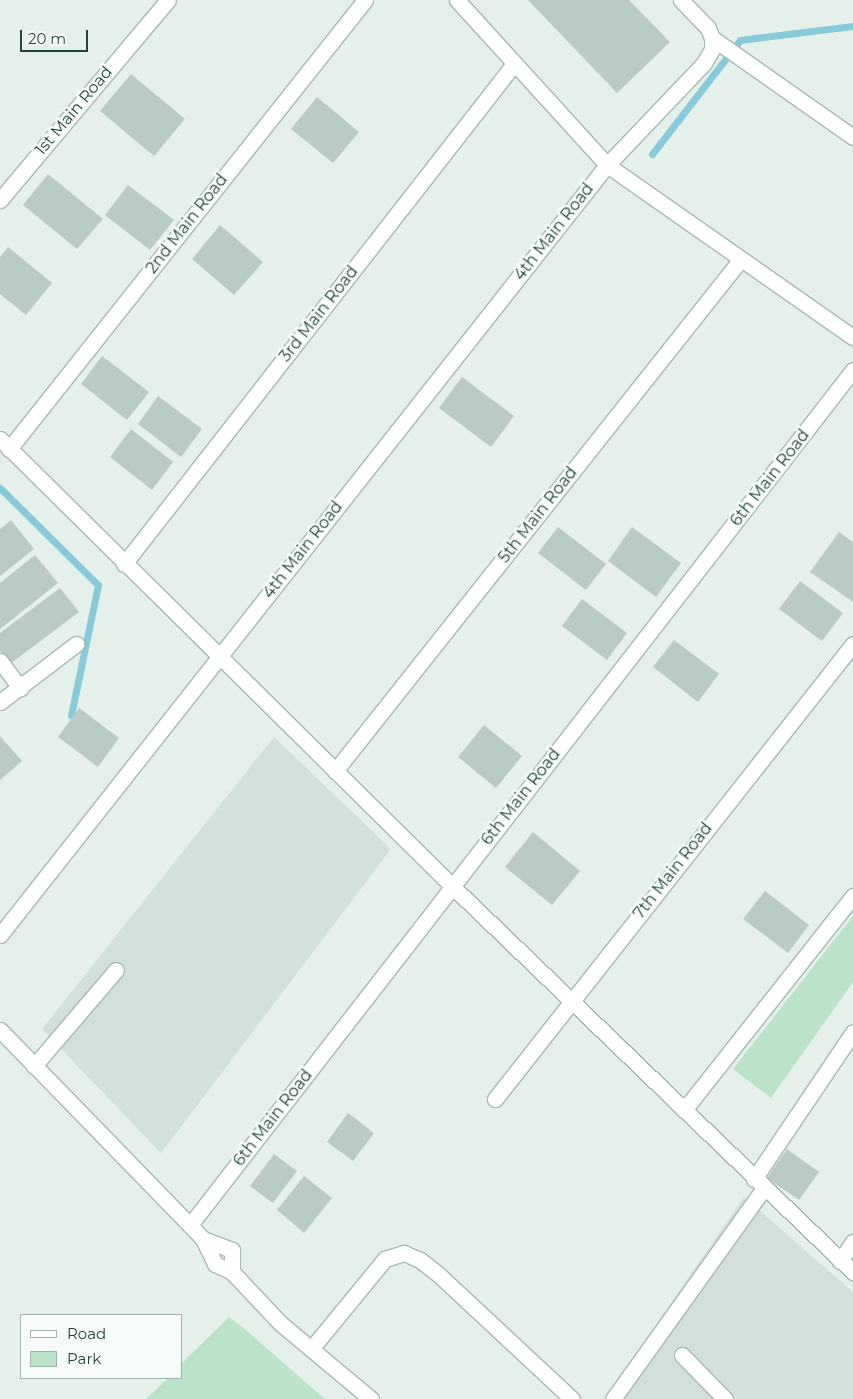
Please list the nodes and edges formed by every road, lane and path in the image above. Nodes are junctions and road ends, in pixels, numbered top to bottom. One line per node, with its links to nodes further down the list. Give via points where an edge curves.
1 (168, 0): 9 (street, 1st Main Road)
2 (365, 0): 13 (street, 2nd Main Road)
3 (457, 0): 6 (street)
4 (681, 0): 5 (street, via 708,28)
5 (712, 38): 7 (street); 8 (street, 4th Main Road, via 712,49 704,62)
6 (514, 64): 8 (street); 14 (street, 3rd Main Road)
7 (853, 137)
8 (607, 165): 10 (street); 17 (street, 4th Main Road)
9 (0, 200)
10 (741, 259): 11 (street); 21 (street, 5th Main Road)
11 (853, 338)
12 (853, 370): 22 (street, 6th Main Road)
13 (5, 444): 14 (street)
14 (124, 564): 17 (street)
15 (76, 644): 19 (street)
16 (853, 644): 26 (street, 7th Main Road)
17 (219, 656): 21 (street); 24 (street, 4th Main Road)
18 (0, 660): 19 (street)
19 (20, 688): 20 (street)
20 (0, 702)
21 (335, 771): 22 (street)
22 (452, 886): 26 (street); 33 (street, 6th Main Road)
23 (853, 896): 31 (street)
24 (0, 935)
25 (116, 970): 29 (street)
26 (570, 1000): 30 (street, 7th Main Road); 31 (street)
27 (0, 1030): 29 (street)
28 (853, 1032): 32 (street)
29 (34, 1066): 33 (street)
30 (495, 1099)
31 (684, 1110): 32 (street)
32 (759, 1183): 35 (street); 41 (street)
33 (190, 1225): 37 (street, via 203,1239 215,1264 232,1272 280,1322)
34 (853, 1242): 35 (street)
35 (840, 1261): 36 (street)
36 (853, 1272)
37 (312, 1349): 39 (street); 40 (street, via 385,1259 404,1253 438,1274)
38 (682, 1355): 42 (street)
39 (371, 1399)
40 (572, 1399)
41 (613, 1399)
42 (725, 1399)

